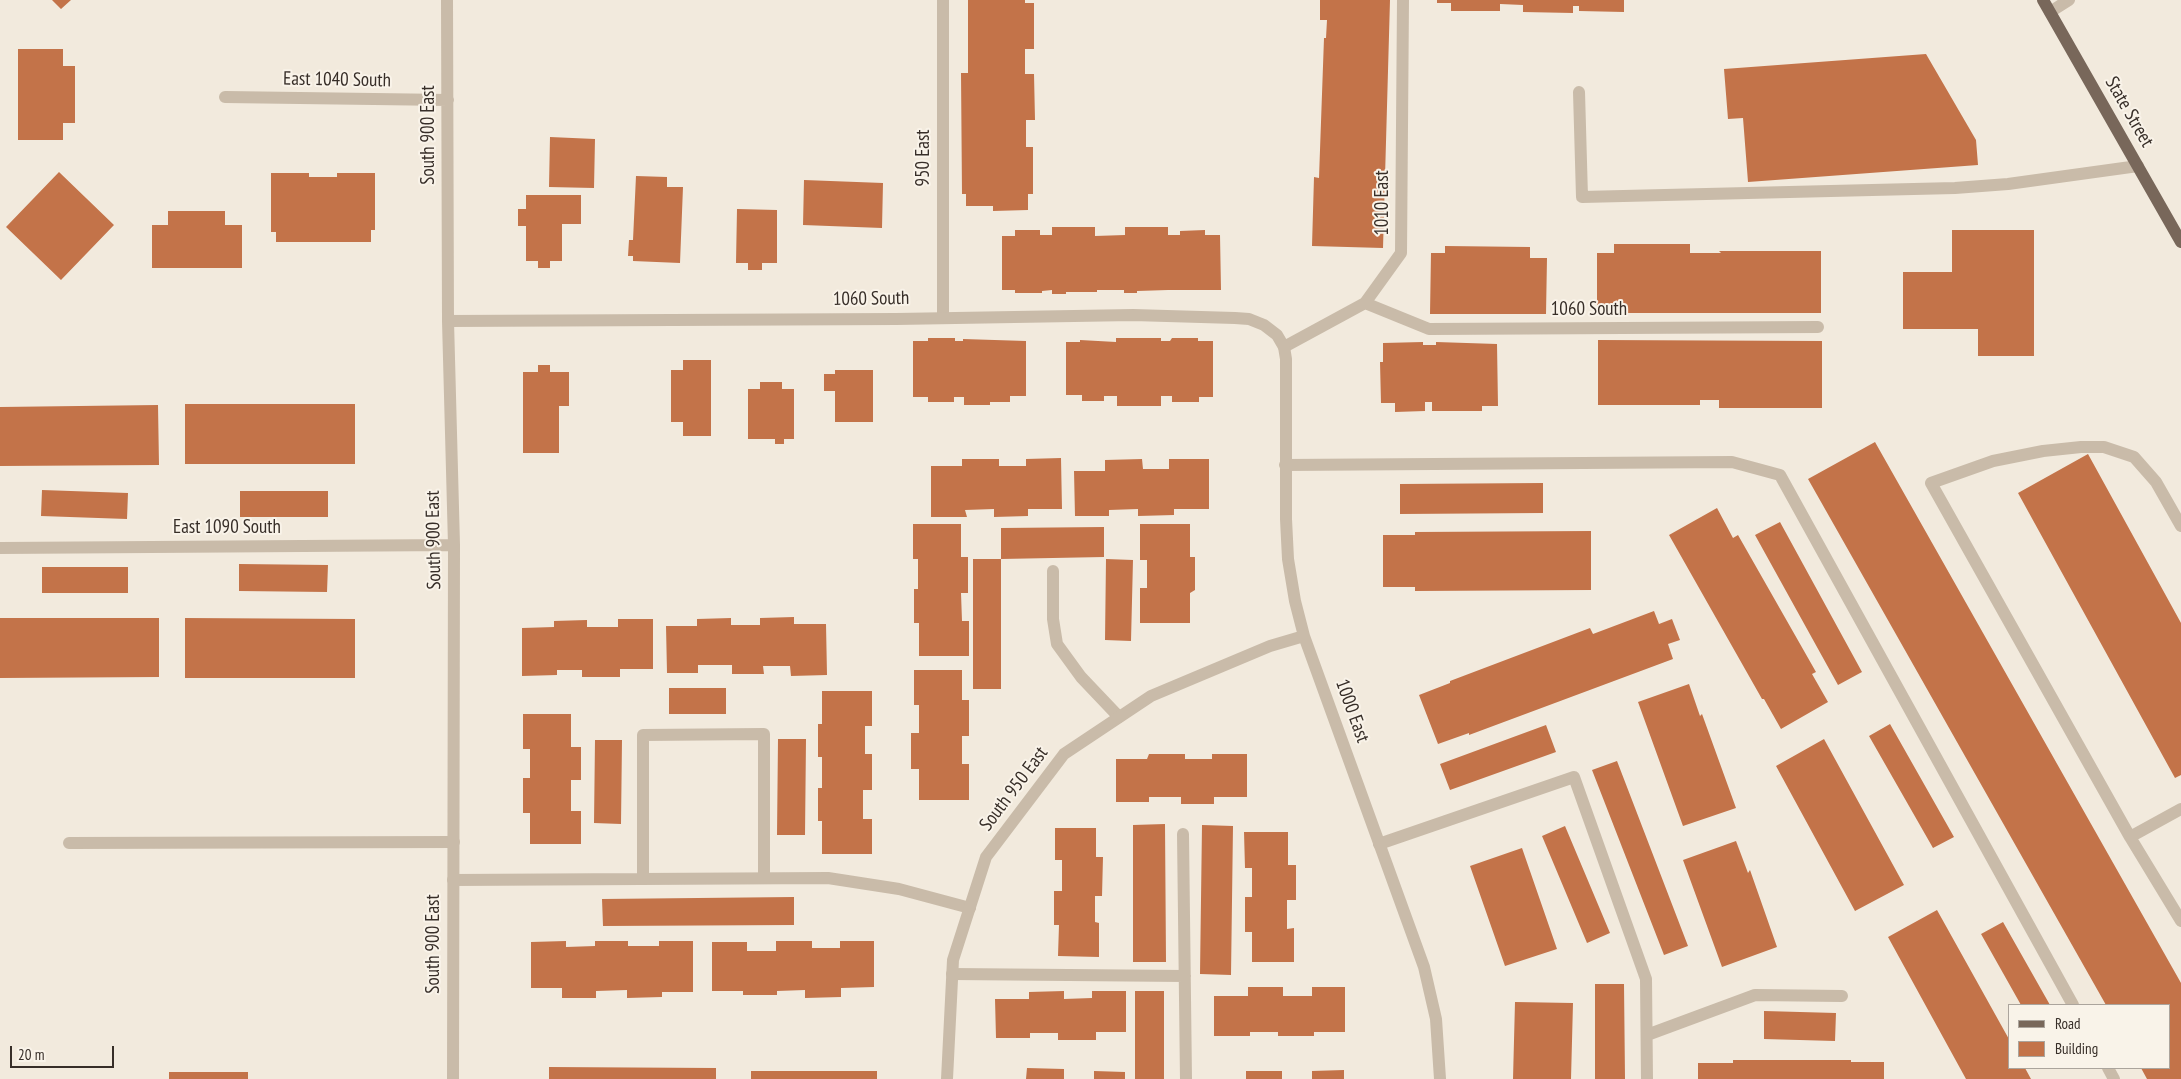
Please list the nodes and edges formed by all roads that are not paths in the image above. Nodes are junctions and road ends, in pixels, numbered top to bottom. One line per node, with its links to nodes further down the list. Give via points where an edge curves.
1 (447, 0): 9 (street, South 900 East)
2 (943, 0): 13 (street, 950 East)
3 (1403, 0): 12 (street, 1010 East, via 1401,253)
4 (2043, 0): 6 (main road, State Street)
5 (2069, 0): 6 (street)
6 (2050, 12): 10 (main road, State Street)
7 (1579, 92): 10 (street, via 1582,197 1955,188)
8 (225, 98): 9 (street, East 1040 South)
9 (448, 100): 14 (street, South 900 East)
10 (2138, 166): 11 (main road, State Street)
11 (2181, 242)
12 (1365, 302): 15 (street, 1060 South, via 1429,329); 16 (street, 1010 East)
13 (942, 316): 14 (street, 1060 South, via 896,319); 16 (street, 1060 South, via 1133,315 1249,319 1264,324)
14 (448, 321): 19 (street, South 900 East)
15 (1818, 327)
16 (1284, 346): 17 (street, 1000 East, via 1288,400)
17 (1285, 465): 22 (street, 1000 East, via 1288,558); 38 (street, via 1732,462 1780,475)
18 (2181, 526): 26 (street, via 2156,482 2134,457 2104,447 2043,451 1993,461 1930,483)
19 (454, 545): 20 (street, East 1090 South); 27 (street, South 900 East)
20 (0, 548)
21 (1053, 571): 23 (street, via 1053,619 1057,644 1081,677)
22 (1304, 636): 23 (street, South 950 East, via 1270,646 1151,696); 29 (street, 1000 East)
23 (1119, 717): 33 (street, South 950 East, via 1064,754 986,857)
24 (2181, 809): 26 (street)
25 (1183, 834): 36 (street)
26 (2130, 837): 34 (street)
27 (454, 842): 28 (street); 32 (street, South 900 East)
28 (69, 843)
29 (1380, 844): 39 (street, via 1574,777 1646,978); 43 (street, 1000 East, via 1424,967 1436,1019)
30 (764, 878): 31 (street); 31 (street, via 764,734 643,735); 33 (street, via 828,878 890,887)
31 (643, 879): 32 (street)
32 (453, 880): 40 (street, South 900 East)
33 (970, 908): 35 (street, South 950 East, via 953,960)
34 (2181, 921)
35 (952, 974): 36 (street); 41 (street, South 950 East)
36 (1185, 976): 42 (street)
37 (1842, 996): 39 (street, via 1755,995)
38 (2072, 1004)
39 (1647, 1035): 44 (street)
40 (453, 1079)
41 (946, 1079)
42 (1186, 1079)
43 (1440, 1079)
44 (1648, 1079)

